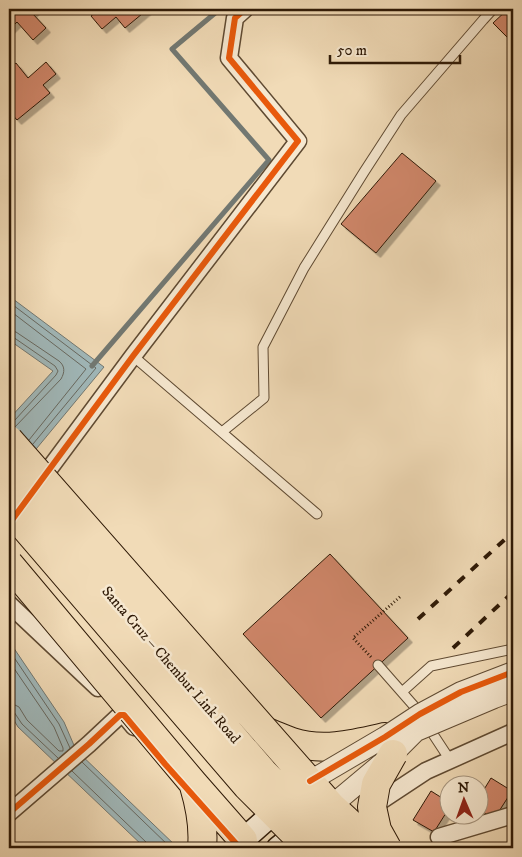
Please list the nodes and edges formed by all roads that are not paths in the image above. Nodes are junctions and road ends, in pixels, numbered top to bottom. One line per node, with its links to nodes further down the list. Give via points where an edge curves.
1 (245, 9): 3 (street, via 235,18 229,58 298,141)
2 (493, 9): 4 (lane, via 401,115 364,172 304,268 263,347 264,398)
3 (133, 356): 4 (lane); 9 (street)
4 (222, 432): 8 (lane)
5 (9, 440): 18 (highway, bridge)
6 (9, 477): 34 (highway, Santa Cruz – Chembur Link Road, bridge, via 262,772)
7 (9, 509): 32 (highway, Santa Cruz – Chembur Link Road, bridge, via 248,786)
8 (317, 514)
9 (9, 524)
10 (9, 564): 23 (highway, bridge)
11 (9, 604): 17 (street)
12 (513, 649): 16 (lane, via 432,666)
13 (378, 665): 16 (lane)
14 (513, 672): 20 (street, bridge, via 461,692 420,714)
15 (513, 691): 20 (street, bridge, via 416,731)
16 (402, 692): 21 (lane)
17 (124, 715): 25 (street, via 120,715); 29 (street)
18 (267, 732): 20 (highway, bridge, via 294,743 325,747 354,744); 22 (highway, bridge)
19 (513, 732): 21 (street)
20 (389, 746): 22 (street, bridge); 24 (street, bridge); 36 (highway, bridge, via 372,807 377,830)
21 (450, 760): 27 (street, via 426,771)
22 (310, 781): 24 (highway, bridge); 29 (main road, bridge)
23 (193, 783): 29 (highway, bridge); 30 (highway, bridge, via 200,807)
24 (331, 806): 31 (main road, bridge); 35 (highway, bridge)
25 (9, 814)
26 (513, 815): 28 (street)
27 (357, 816): 33 (street); 37 (street)
28 (439, 836)
29 (242, 846)
30 (202, 848)
31 (278, 848)
32 (309, 848)
33 (320, 848)
34 (338, 848)
35 (376, 848)
36 (387, 848)
37 (393, 848)

